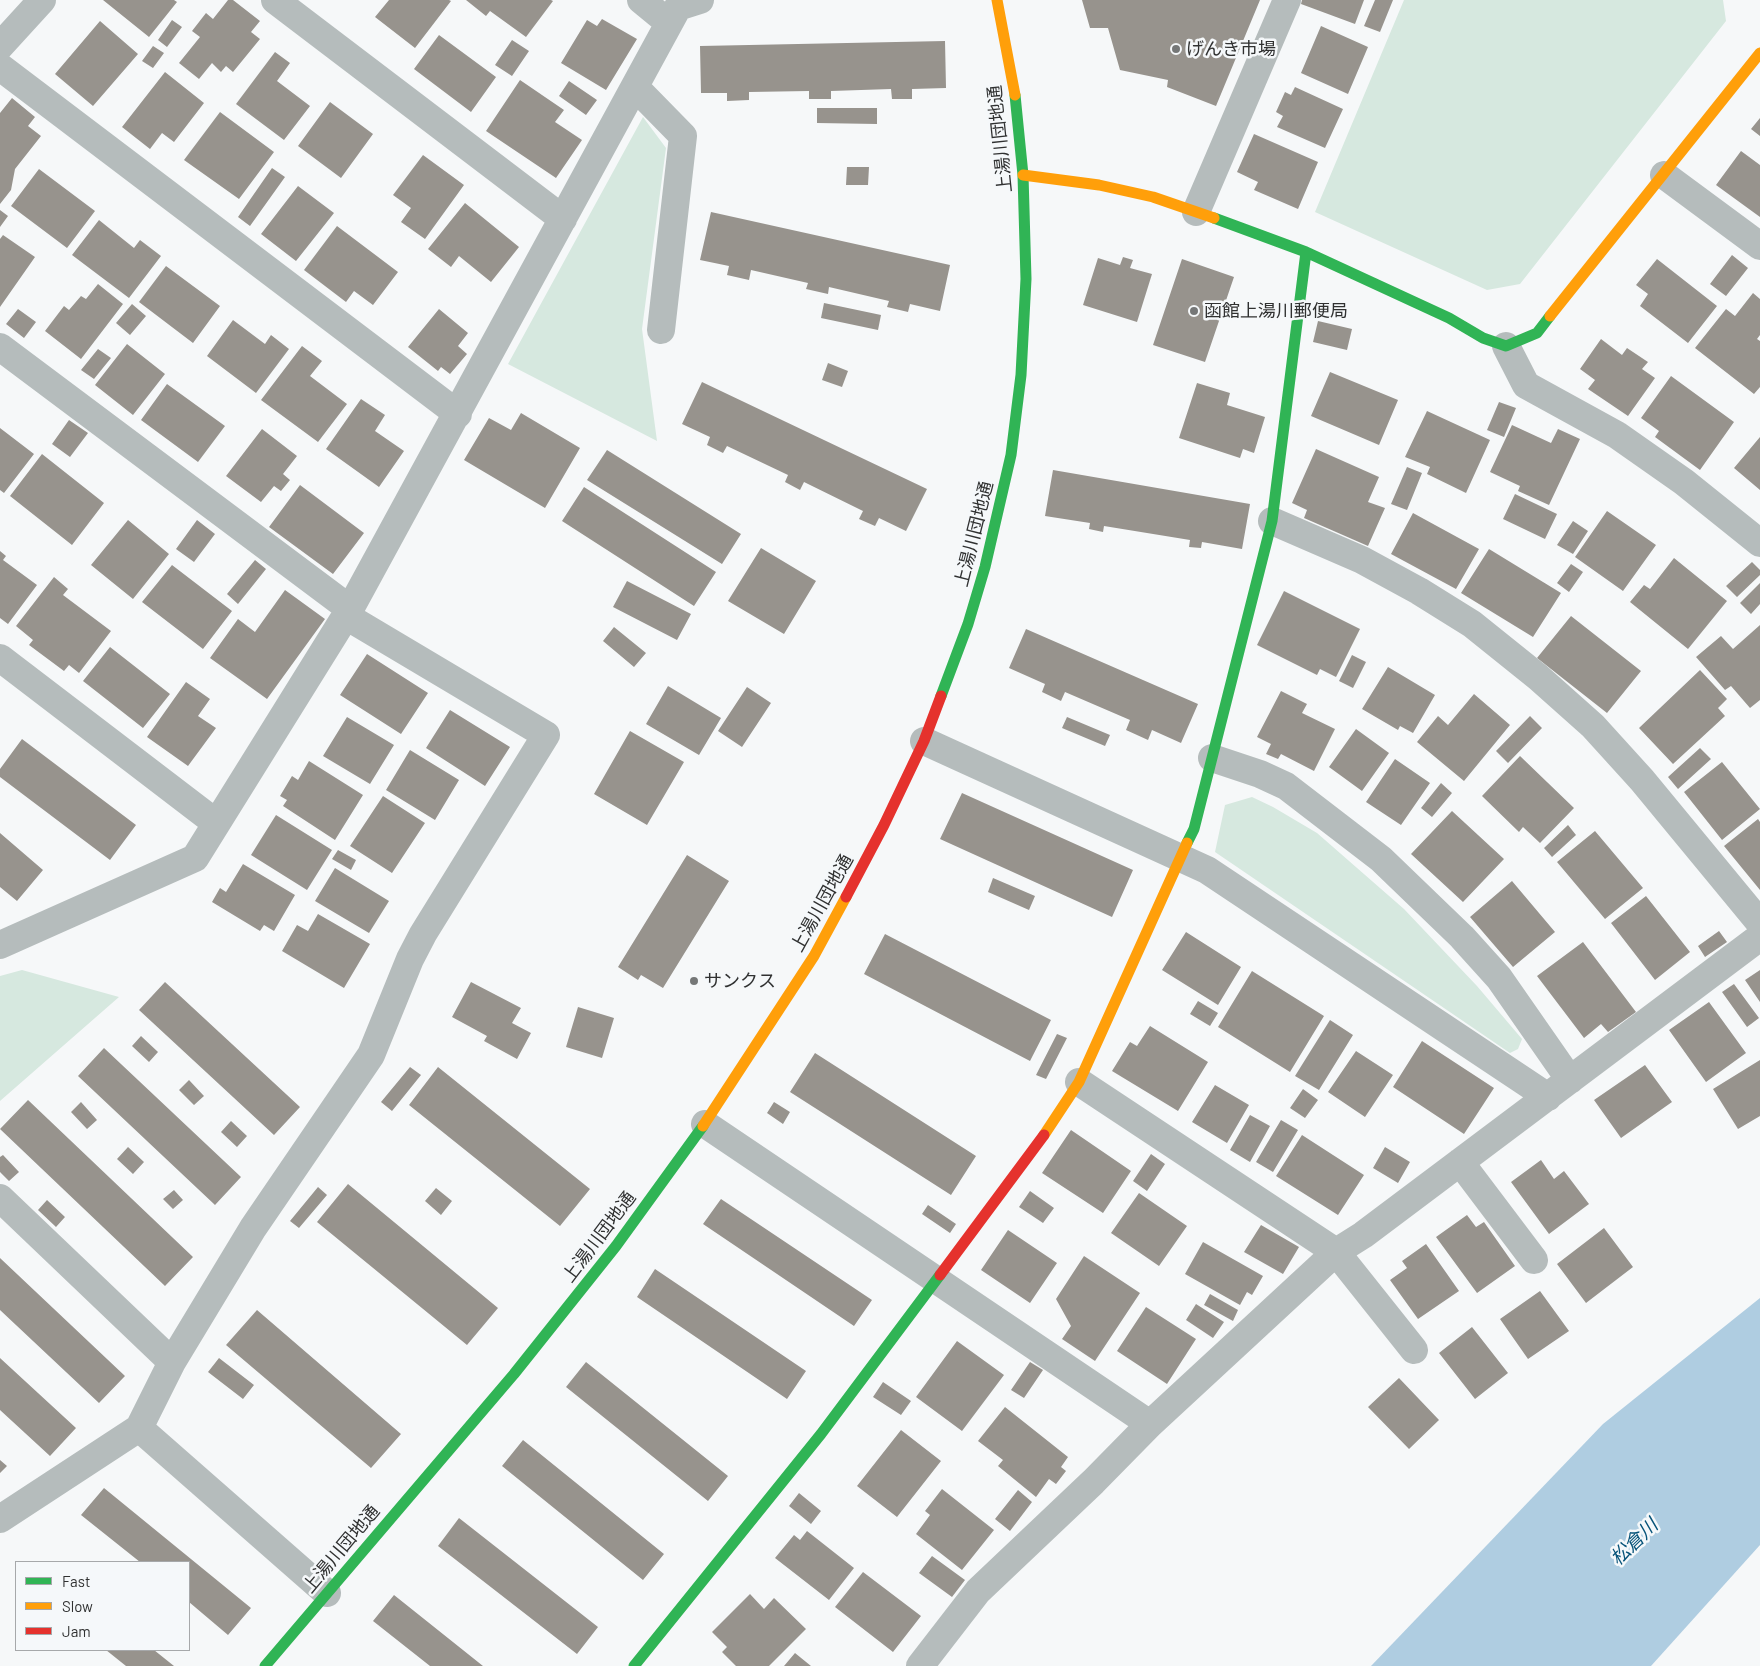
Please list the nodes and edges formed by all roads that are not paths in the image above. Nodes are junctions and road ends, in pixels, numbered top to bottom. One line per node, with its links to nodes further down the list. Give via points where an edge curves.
1 (42, 0): 8 (street)
2 (275, 0): 15 (street)
3 (641, 0): 7 (street)
4 (700, 0): 7 (street, via 678,7)
5 (997, 0): 12 (street, 上湯川団地通, via 1015,97)
6 (1287, 0): 14 (street)
7 (669, 22): 11 (street)
8 (0, 46)
9 (1760, 53): 13 (street)
10 (0, 67): 21 (street)
11 (635, 87): 15 (street); 18 (street, via 683,136)
12 (1023, 175): 14 (street, via 1099,185 1153,197); 26 (street, 上湯川団地通, via 1025,288 1021,375 1010,455 985,567 968,624)
13 (1664, 175): 16 (street); 19 (street, via 1537,333)
14 (1196, 212): 17 (street)
15 (563, 219): 21 (street)
16 (1760, 246)
17 (1306, 252): 19 (street, via 1449,318 1483,338); 22 (street)
18 (662, 330)
19 (1506, 346): 23 (street, via 1526,385 1617,435 1684,482)
20 (0, 347): 24 (street)
21 (458, 414): 24 (street)
22 (1272, 521): 27 (street); 30 (street, via 1362,560 1420,591 1472,624 1538,677 1593,726 1642,780)
23 (1760, 543)
24 (348, 612): 28 (street); 43 (street, via 546,735 423,934 371,1055 253,1228)
25 (0, 658): 28 (street)
26 (924, 741): 29 (street); 36 (street, 上湯川団地通, via 884,825 814,956)
27 (1212, 758): 29 (street, via 1194,828); 33 (street, via 1286,786 1381,859 1462,937 1499,978)
28 (216, 823): 32 (street, via 195,858)
29 (1181, 857): 34 (street); 35 (street, via 1207,870)
30 (1760, 923)
31 (1760, 937): 33 (street)
32 (0, 945)
33 (1570, 1080): 35 (street)
34 (1079, 1082): 39 (street); 41 (street, via 1058,1116)
35 (1548, 1097): 37 (street)
36 (705, 1124): 41 (street); 47 (street, 上湯川団地通, via 616,1246 514,1374)
37 (1460, 1162): 39 (street); 40 (street)
38 (0, 1198): 43 (street)
39 (1336, 1252): 42 (street); 44 (street)
40 (1534, 1260)
41 (937, 1279): 44 (street); 49 (street, via 738,1540)
42 (1414, 1350)
43 (172, 1362): 45 (street)
44 (1150, 1424): 50 (street, via 978,1591)
45 (139, 1428): 46 (street); 47 (street)
46 (0, 1519)
47 (327, 1593): 48 (street, 上湯川団地通)
48 (265, 1666)
49 (634, 1666)
50 (920, 1666)

